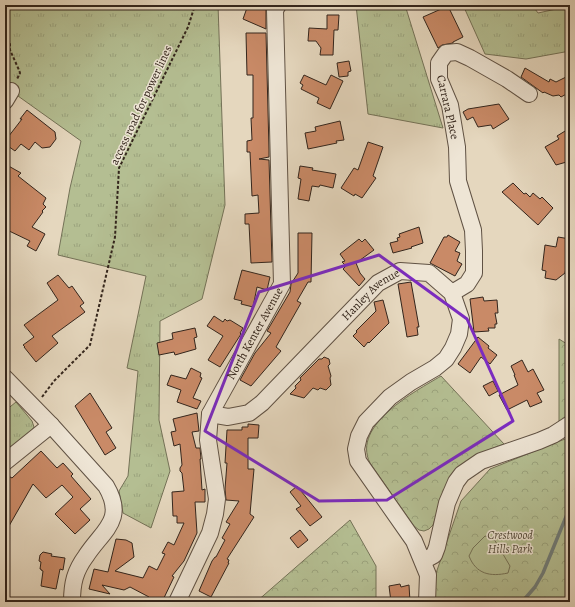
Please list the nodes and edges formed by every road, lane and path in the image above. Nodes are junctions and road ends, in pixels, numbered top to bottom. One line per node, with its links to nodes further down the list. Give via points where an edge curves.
1 (195, 5): 8 (path, access road for power lines, via 188,27 119,168 115,237 90,345 54,381)
2 (278, 5): 9 (street, North Kenter Avenue, via 275,10 282,284)
3 (5, 41): 5 (path, via 10,44 20,73)
4 (529, 94): 6 (street, Carrara Place, via 457,52 446,53 439,63 439,79 450,105 457,147 458,181 472,230 474,251 474,273 467,284)
5 (8, 96)
6 (452, 293): 9 (street, Hanley Avenue, via 429,273 400,271 378,283 262,403 249,413 228,418); 13 (street, Hanley Avenue, via 461,319 459,334 453,348 446,359 435,368 411,382 380,406 366,422 356,448 358,461 414,541)
7 (5, 378): 8 (street)
8 (34, 408): 11 (street)
9 (210, 414): 15 (street, North Kenter Avenue, via 208,440 217,499 215,514 210,532)
10 (570, 424): 13 (street, via 539,441 481,462 462,474 447,503 434,555)
11 (51, 425): 12 (street); 14 (street, via 106,486 112,496 114,510 110,525 78,568 72,586)
12 (5, 462)
13 (423, 561): 16 (street, Hanley Avenue, via 428,575)
14 (72, 602)
15 (176, 602)
16 (427, 602)

